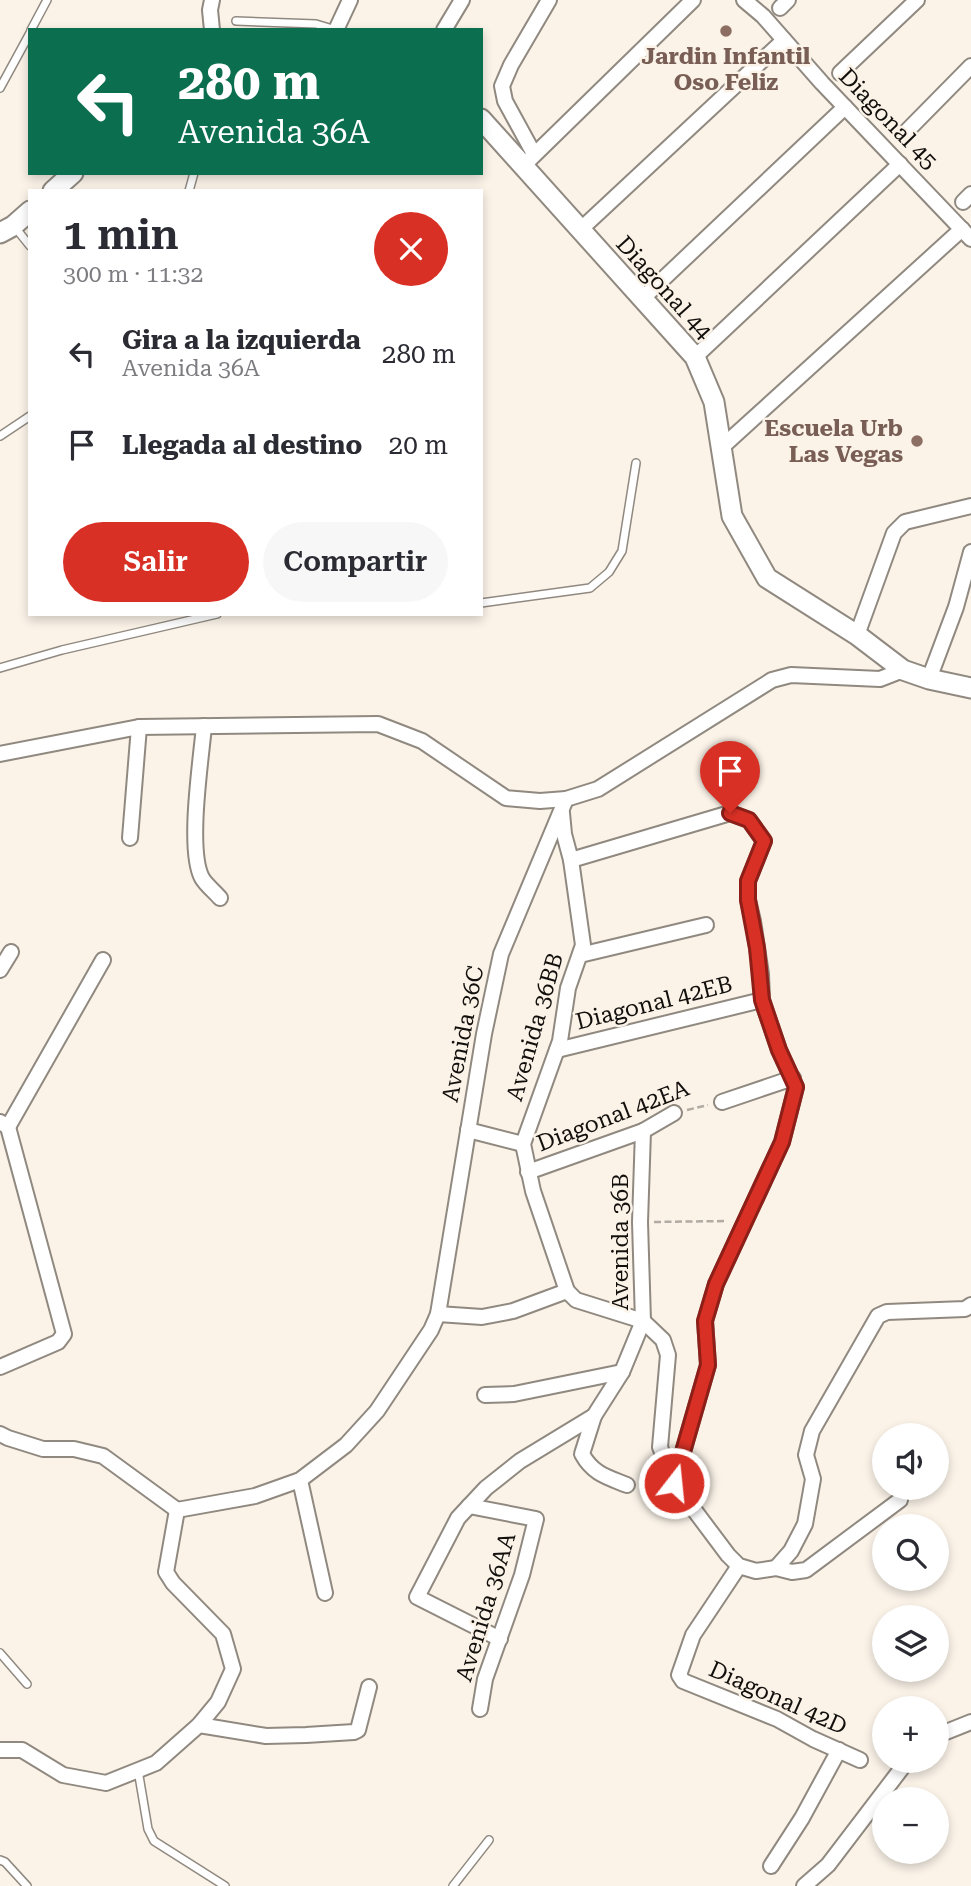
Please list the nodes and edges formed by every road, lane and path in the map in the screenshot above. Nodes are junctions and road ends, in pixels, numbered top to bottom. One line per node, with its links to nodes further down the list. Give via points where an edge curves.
1 (47, 0): 10 (lane)
2 (212, 0): 11 (street)
3 (350, 0): 13 (street)
4 (462, 0): 14 (street)
5 (549, 0): 23 (street, via 502,86)
6 (694, 0): 23 (street)
7 (744, 0): 16 (street, Diagonal 45)
8 (917, 0): 18 (street)
9 (236, 21): 12 (lane)
10 (33, 28)
11 (212, 28)
12 (329, 28)
13 (337, 28)
14 (445, 28)
15 (28, 37): 19 (lane)
16 (783, 40): 20 (street, Diagonal 45); 29 (street)
17 (971, 66): 22 (street)
18 (840, 73)
19 (0, 88)
20 (845, 107): 24 (street, Diagonal 45); 32 (street)
21 (483, 121): 23 (main road, Diagonal 44)
22 (903, 135)
23 (528, 160): 29 (main road, Diagonal 44)
24 (900, 164): 30 (street, Diagonal 45); 33 (street)
25 (71, 175): 26 (main road)
26 (55, 189)
27 (28, 213): 28 (main road)
28 (7, 229): 31 (lane)
29 (580, 230): 32 (main road, Diagonal 44)
30 (966, 234): 36 (street)
31 (28, 245)
32 (642, 299): 33 (main road, Diagonal 44)
33 (695, 357): 36 (main road, Diagonal 44, via 714,401)
34 (28, 417): 35 (lane)
35 (0, 436)
36 (722, 447): 42 (main road, Diagonal 44, via 732,516 767,579)
37 (636, 463): 40 (lane, via 622,551 609,572 590,588)
38 (971, 506): 42 (street, via 905,522 894,533)
39 (971, 552): 45 (street)
40 (483, 603)
41 (208, 616): 43 (lane)
42 (857, 635): 44 (main road, Diagonal 44)
43 (0, 668)
44 (903, 670): 45 (main road, Diagonal 44); 50 (street, via 880,680 791,675 772,680 605,785)
45 (929, 679): 46 (main road, Diagonal 44)
46 (971, 688)
47 (204, 726): 48 (street); 50 (street, via 378,724 422,741 506,798); 53 (street, via 197,859 202,878)
48 (139, 727): 49 (street); 51 (street)
49 (0, 754)
50 (564, 805): 52 (street, Avenida 36BB, via 564,834); 65 (street, Avenida 36C, via 501,954)
51 (130, 838)
52 (572, 860): 56 (street, Avenida 36BB, via 583,945); 59 (street, via 730,813 749,820 764,841 748,881)
53 (220, 898)
54 (706, 925): 56 (street)
55 (11, 952): 58 (street)
56 (580, 955): 60 (street, Avenida 36BB, via 568,988)
57 (103, 960): 64 (street)
58 (0, 970)
59 (762, 1000): 60 (street, Diagonal 42EB); 61 (street)
60 (557, 1050): 67 (street, Avenida 36BB)
61 (793, 1078): 62 (street, Diagonal 42EA); 69 (street, via 796,1087 782,1142)
62 (722, 1102): 63 (path, Diagonal 42EA)
63 (674, 1113): 66 (street, Diagonal 42EA)
64 (4, 1124): 75 (street, via 64,1334 58,1342)
65 (468, 1130): 67 (street); 73 (street, Avenida 36C)
66 (643, 1131): 68 (street, Diagonal 42EA); 70 (street, Avenida 36B)
67 (523, 1144): 68 (street)
68 (528, 1172): 71 (street)
69 (746, 1221): 70 (path); 81 (street, via 716,1284 705,1321 708,1365)
70 (640, 1222): 74 (street, Avenida 36B)
71 (567, 1291): 73 (street, via 482,1317); 74 (street, via 576,1300)
72 (969, 1310): 87 (street, via 878,1316 812,1431 806,1455 813,1479 805,1524)
73 (438, 1314): 80 (street, Avenida 36C, via 377,1411 346,1445)
74 (643, 1321): 76 (street, Avenida 36B); 81 (street, via 663,1340 668,1355 660,1447)
75 (0, 1367)
76 (622, 1372): 77 (street, via 514,1394); 78 (street, Avenida 36B)
77 (485, 1395)
78 (594, 1416): 82 (street, via 582,1454 597,1473); 84 (street, Avenida 36B, via 520,1461)
79 (0, 1434): 85 (street, via 43,1449 74,1449 103,1456)
80 (300, 1480): 85 (street, Avenida 36C, via 256,1496); 88 (street)
81 (674, 1483): 86 (street)
82 (627, 1485)
83 (900, 1500): 87 (street, via 806,1570)
84 (469, 1506): 89 (street, Avenida 36AA, via 536,1519); 89 (street, Avenida 36B, via 458,1518 417,1597)
85 (177, 1510): 95 (street, via 166,1572 223,1634 233,1669 218,1702)
86 (739, 1566): 87 (street, via 756,1571); 98 (street, Diagonal 42D, via 693,1635 679,1675 683,1681)
87 (776, 1568)
88 (325, 1593)
89 (500, 1639): 93 (street, Avenida 36AA)
90 (0, 1653): 91 (lane)
91 (27, 1684)
92 (369, 1687): 95 (street, via 354,1732 266,1736)
93 (480, 1709)
94 (971, 1722): 96 (street)
95 (199, 1725): 100 (street, via 156,1763)
96 (949, 1731)
97 (0, 1749): 100 (street, via 22,1750 63,1776 106,1783)
98 (839, 1750): 99 (street, Diagonal 42D); 104 (street)
99 (860, 1760)
100 (138, 1770): 106 (lane, via 154,1841)
101 (898, 1773): 108 (street, via 828,1865)
102 (489, 1840): 107 (lane)
103 (0, 1860): 105 (lane)
104 (771, 1866)
105 (26, 1886)
106 (225, 1886)
107 (453, 1886)
108 (804, 1886)

